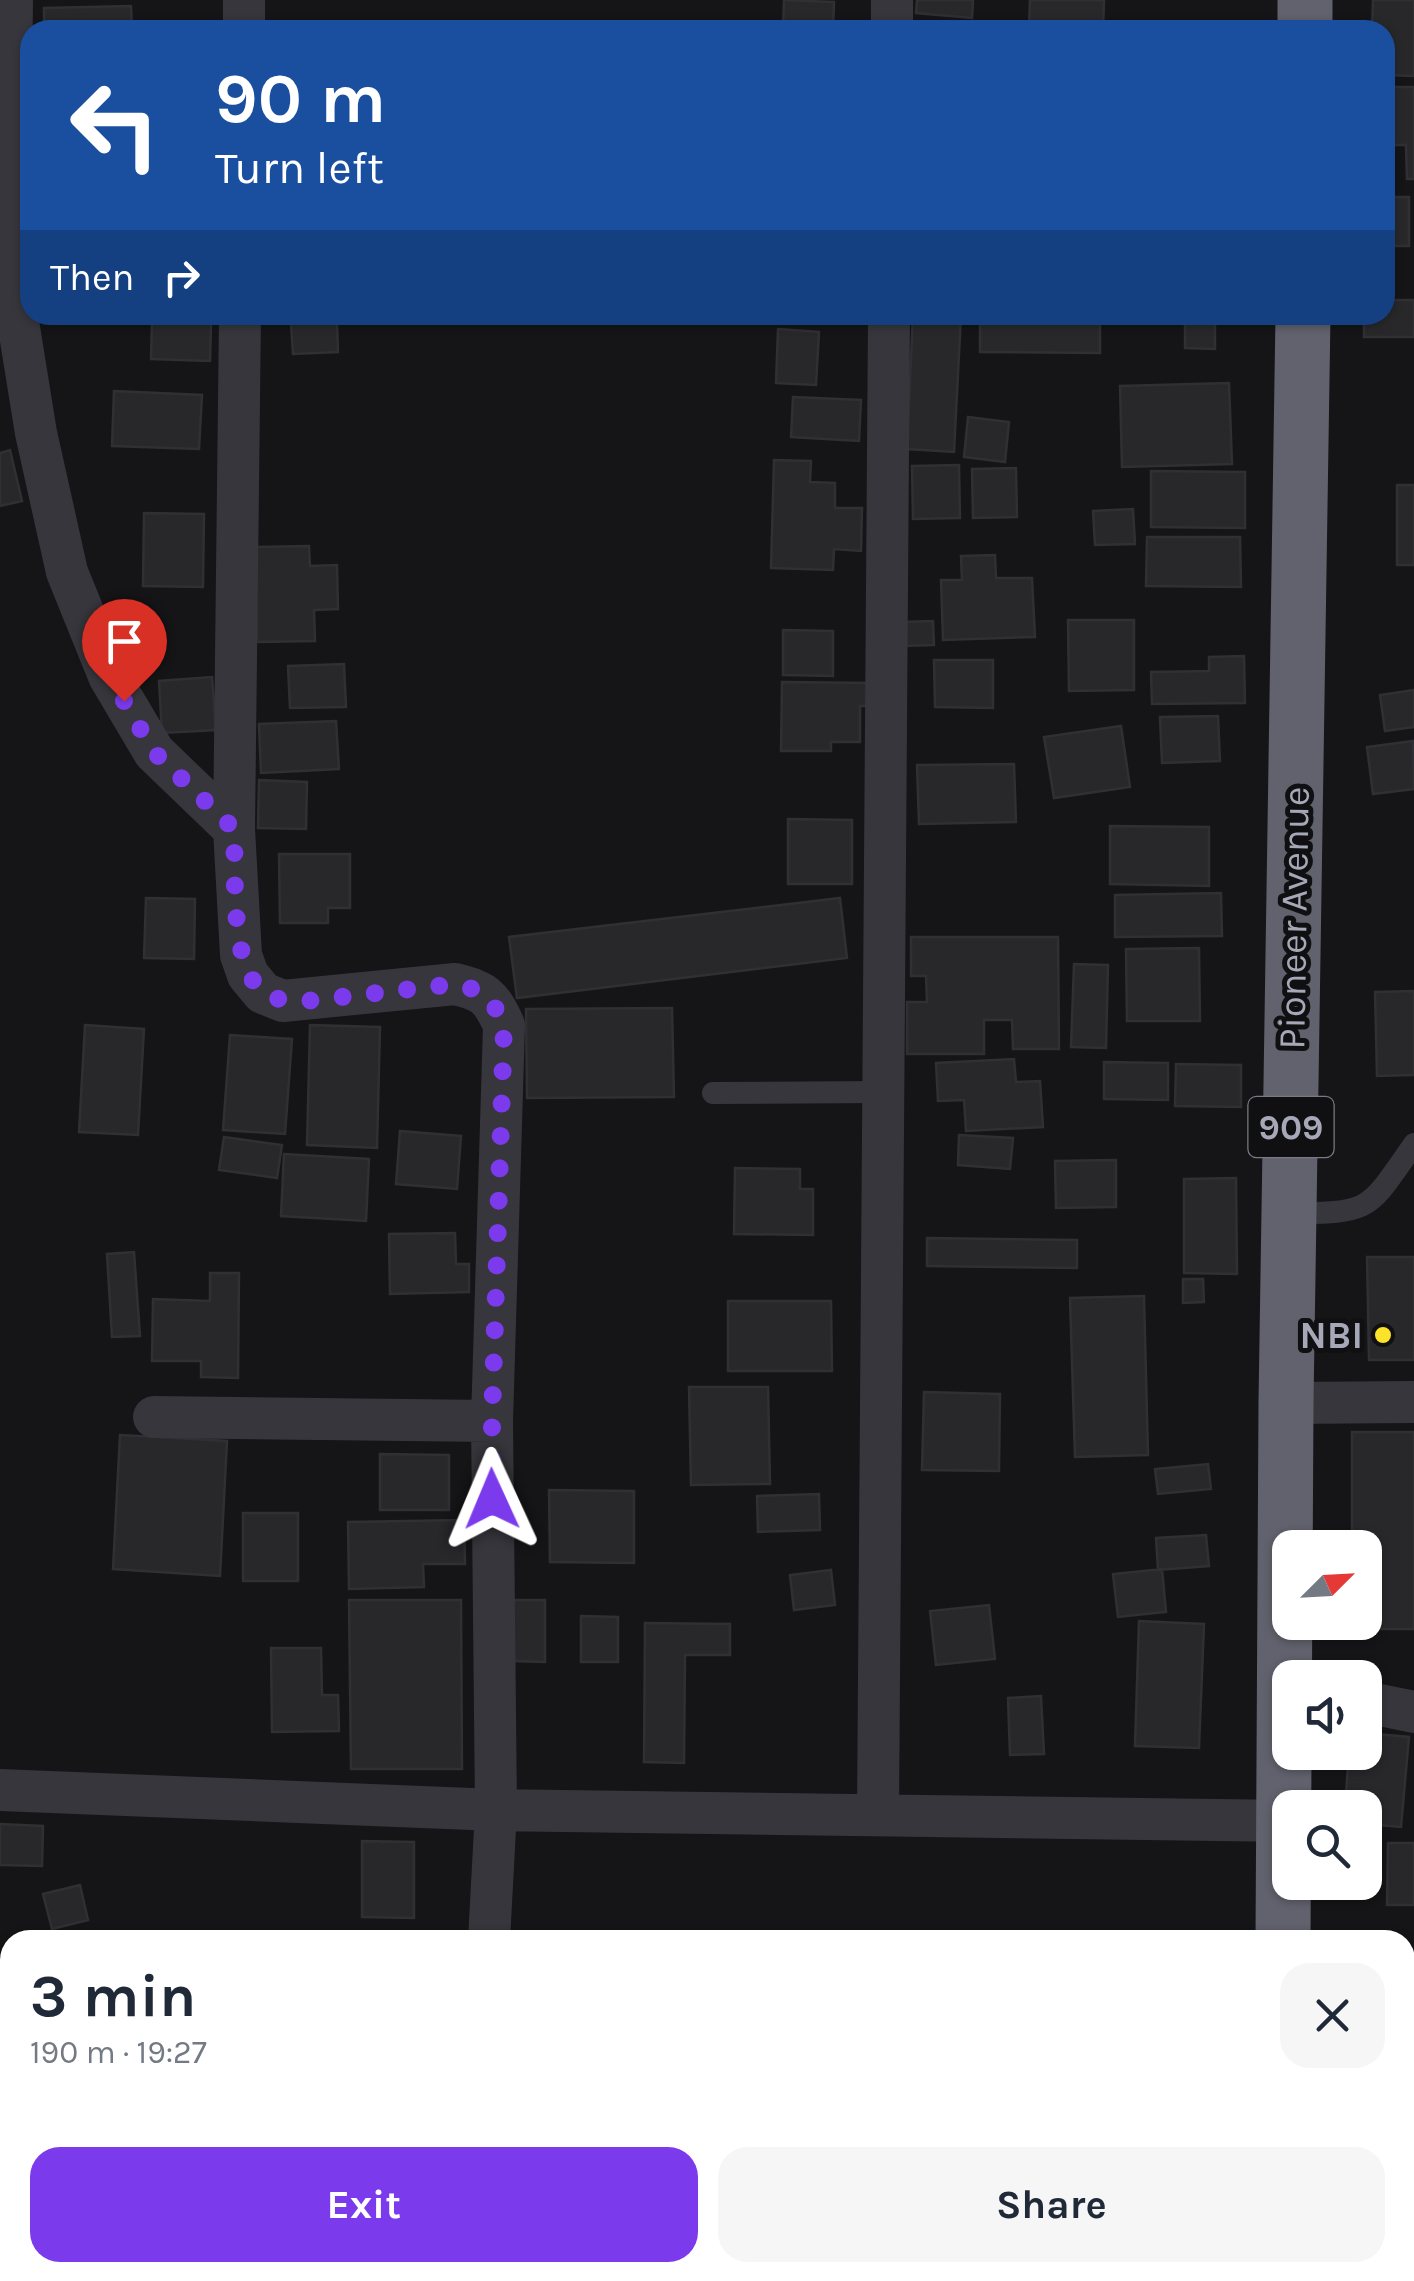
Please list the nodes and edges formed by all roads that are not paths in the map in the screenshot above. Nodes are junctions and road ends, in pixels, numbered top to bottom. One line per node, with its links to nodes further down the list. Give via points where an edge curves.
1 (12, 0): 5 (street, via 16,309 67,572 109,676 154,752)
2 (240, 325): 5 (street)
3 (889, 325): 6 (street)
4 (1303, 325): 9 (highway, Pioneer Avenue / 909)
5 (234, 829): 13 (street, via 241,954 263,993 306,1001 455,984 494,1002 504,1025)
6 (883, 1092): 7 (lane); 19 (street)
7 (713, 1093)
8 (1414, 1144): 9 (lane, via 1384,1190 1362,1208)
9 (1289, 1213): 11 (highway, Pioneer Avenue / 909)
10 (1414, 1402): 11 (street)
11 (1286, 1403): 14 (highway, Pioneer Avenue / 909)
12 (154, 1417): 13 (street)
13 (492, 1421): 18 (street)
14 (1288, 1660)
15 (1382, 1705): 16 (street)
16 (1414, 1712)
17 (0, 1790): 18 (street)
18 (496, 1810): 19 (street); 22 (street)
19 (878, 1815): 20 (street)
20 (1272, 1820)
21 (1283, 1900): 23 (highway, Pioneer Avenue / 909)
22 (490, 1930)
23 (1283, 1930)

